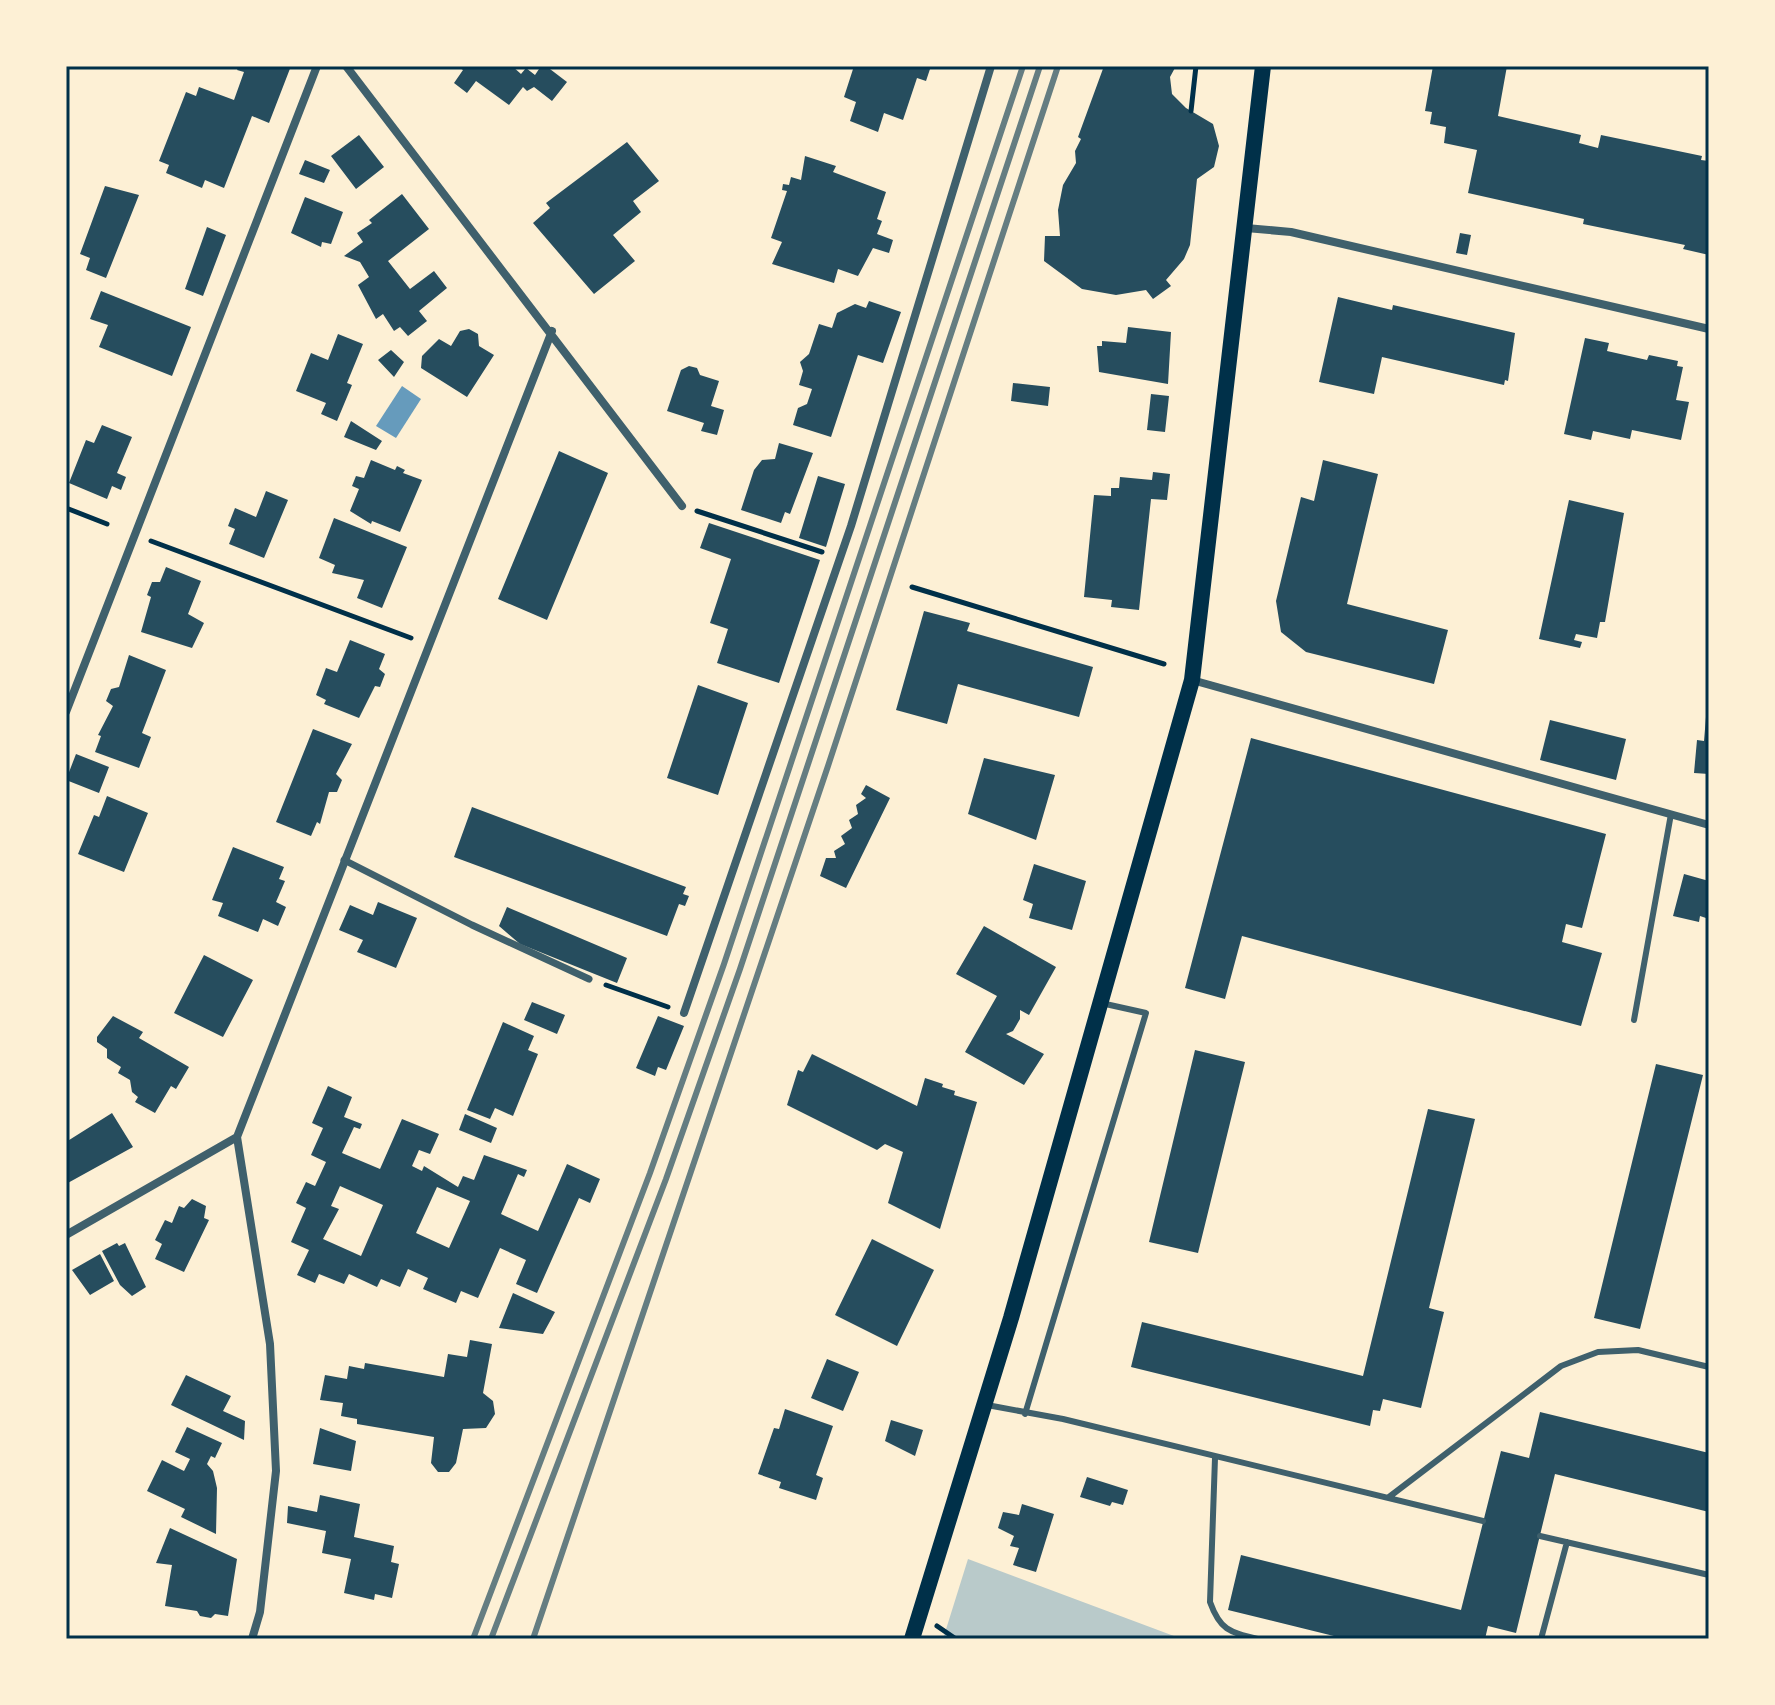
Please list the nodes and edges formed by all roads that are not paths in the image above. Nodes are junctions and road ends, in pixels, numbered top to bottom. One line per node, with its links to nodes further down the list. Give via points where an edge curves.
1 (317, 66): 10 (street)
2 (346, 66): 7 (street)
3 (991, 66): 16 (street, via 851,526)
4 (1263, 66): 5 (main road)
5 (1246, 228): 6 (street, via 1291,232); 9 (main road)
6 (1709, 329)
7 (552, 331): 8 (street); 13 (street)
8 (682, 506)
9 (1192, 680): 11 (street); 15 (main road)
10 (66, 712)
11 (1671, 814): 12 (street); 17 (lane)
12 (1709, 825)
13 (344, 860): 14 (street); 18 (street)
14 (589, 979)
15 (1100, 1002): 21 (main road); 22 (lane, via 1146,1013)
16 (684, 1013)
17 (1634, 1020)
18 (237, 1137): 19 (street); 29 (street, via 270,1344 276,1471 260,1612)
19 (66, 1235)
20 (1709, 1367): 24 (lane, via 1638,1350 1598,1352 1561,1366)
21 (984, 1404): 22 (lane); 30 (main road)
22 (1025, 1414): 23 (lane)
23 (1215, 1458): 24 (lane); 31 (lane, via 1210,1602 1217,1622 1233,1633)
24 (1389, 1497): 25 (lane)
25 (1483, 1521)
26 (1540, 1536): 27 (lane)
27 (1567, 1542): 28 (lane); 32 (lane)
28 (1709, 1575)
29 (252, 1639)
30 (912, 1639)
31 (1258, 1639)
32 (1541, 1639)

